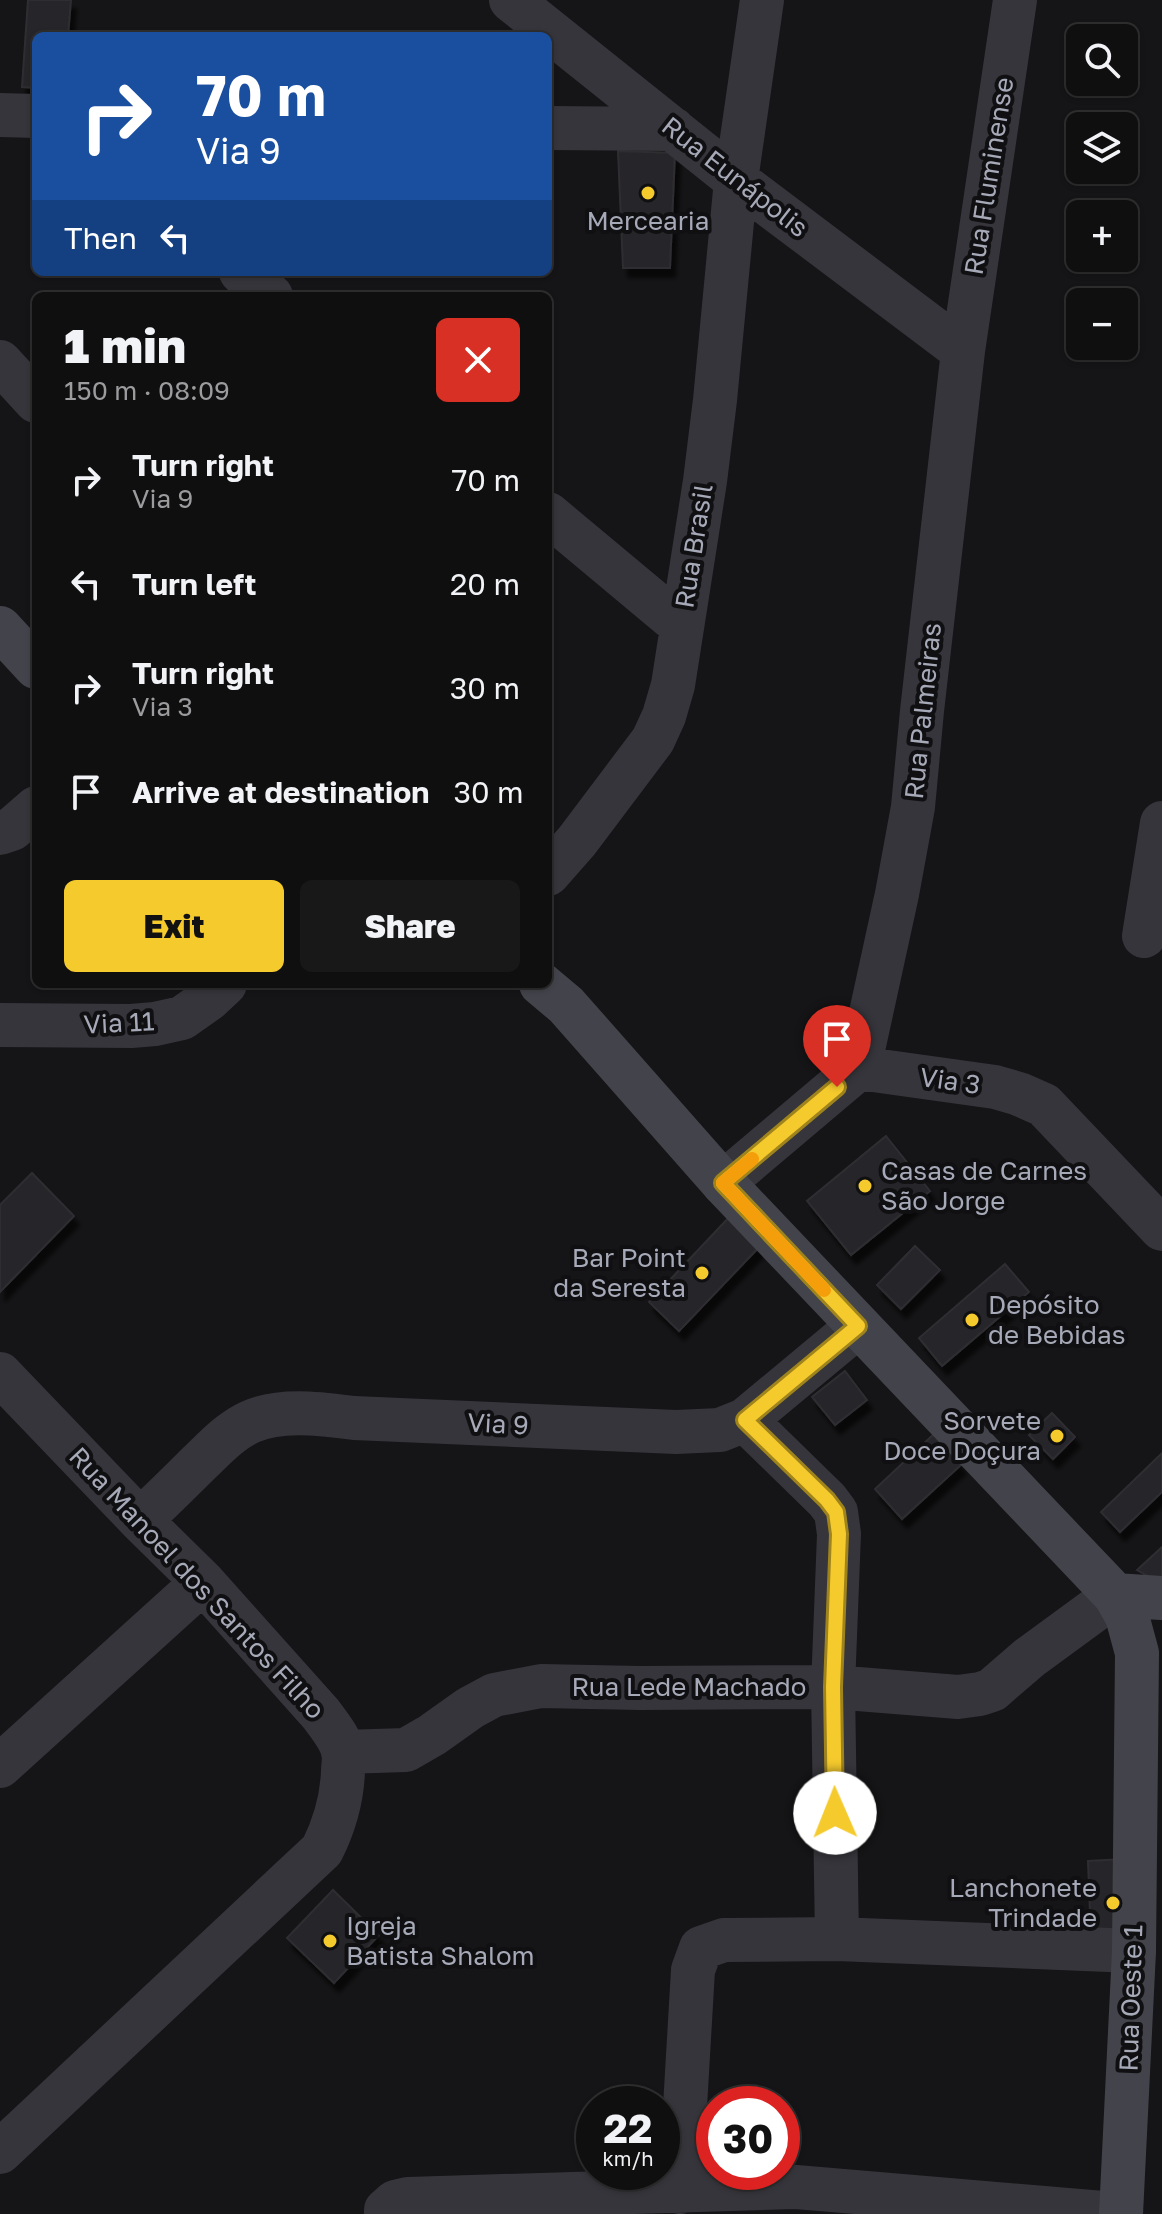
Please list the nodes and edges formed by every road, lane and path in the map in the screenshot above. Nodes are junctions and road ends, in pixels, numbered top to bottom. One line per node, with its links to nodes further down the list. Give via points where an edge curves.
1 (762, 0): 8 (street, Rua Brasil)
2 (1015, 0): 11 (street, Rua Fluminense)
3 (518, 3): 7 (street, Rua Eunápolis)
4 (0, 115): 5 (street)
5 (32, 116)
6 (552, 128): 7 (street)
7 (673, 129): 8 (street, Rua Eunápolis)
8 (736, 180): 11 (street, Rua Eunápolis); 15 (street, Rua Brasil, via 715,400)
9 (246, 276): 10 (street)
10 (266, 292)
11 (963, 351): 26 (street, Rua Palmeiras, via 913,807)
12 (0, 362): 13 (street)
13 (32, 397)
14 (552, 517): 15 (street)
15 (682, 626): 21 (street, Rua Brasil, via 673,685 653,740)
16 (0, 628): 17 (street)
17 (32, 663)
18 (32, 812): 20 (street)
19 (1162, 823): 22 (street)
20 (0, 833)
21 (552, 869)
22 (1144, 936)
23 (221, 988): 25 (street, Via 11, via 182,1018 155,1024)
24 (546, 988): 27 (street, Rua Oeste 1)
25 (0, 1025)
26 (859, 1068): 27 (street); 28 (street, Via 3, via 995,1087 1044,1105)
27 (723, 1183): 29 (street, Rua Oeste 1)
28 (1162, 1229)
29 (858, 1326): 31 (street, Via 9); 34 (street, Rua Oeste 1)
30 (8, 1397): 32 (street, Rua Manoel dos Santos Filho)
31 (745, 1420): 32 (street, Via 9, via 720,1430 676,1432 310,1413 277,1416 238,1429); 36 (street, via 836,1512)
32 (140, 1520): 33 (street, Rua Manoel dos Santos Filho)
33 (203, 1582): 37 (street, Rua Manoel dos Santos Filho, via 321,1714); 38 (street)
34 (1115, 1595): 35 (street); 36 (street, Rua Lede Machado, via 980,1694 958,1697); 40 (street, Rua Oeste 1, via 1137,1653)
35 (1162, 1598)
36 (833, 1687): 37 (street, Rua Lede Machado, via 541,1686 494,1695 406,1750); 39 (street)
37 (343, 1752): 41 (street, via 339,1809 322,1850)
38 (0, 1766)
39 (837, 1939): 40 (street); 42 (street, via 724,1940 701,1948 693,1970)
40 (1134, 1951): 45 (street, Rua Oeste 1)
41 (0, 2152)
42 (680, 2192): 43 (street); 44 (street, via 796,2187)
43 (397, 2206)
44 (1115, 2214)
45 (1121, 2214)

